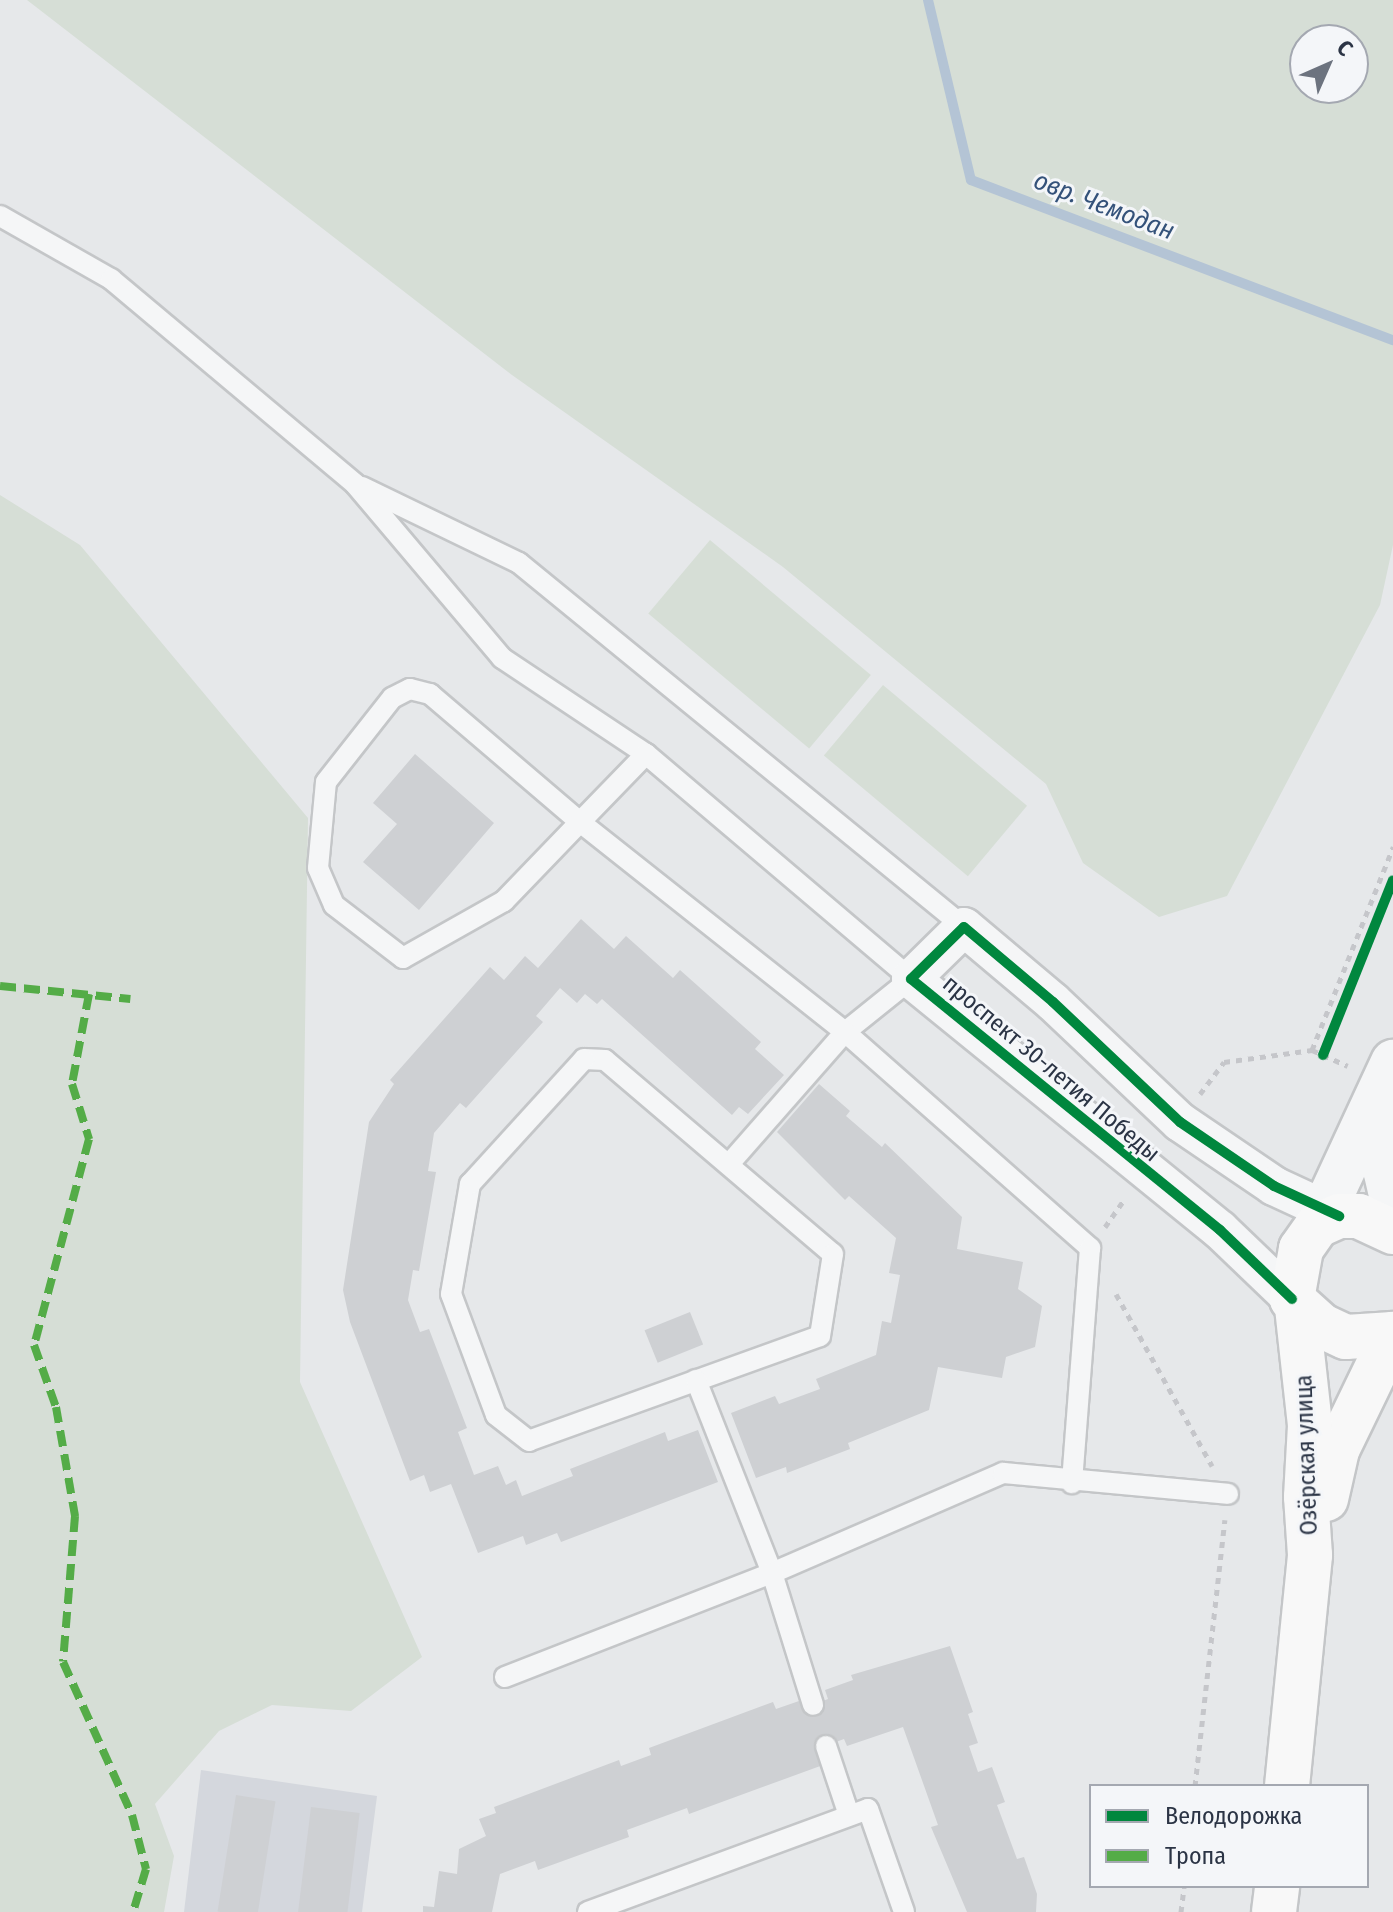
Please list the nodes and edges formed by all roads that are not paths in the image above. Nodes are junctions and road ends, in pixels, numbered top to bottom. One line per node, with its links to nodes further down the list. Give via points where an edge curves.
1 (0, 216): 2 (lane, via 111,279)
2 (355, 484): 3 (lane, via 502,658); 5 (lane, via 519,563)
3 (646, 754): 4 (lane); 6 (lane)
4 (580, 822): 4 (lane, via 504,901 403,958 334,905 318,868 326,782 392,698 410,689 430,694); 7 (lane)
5 (964, 927): 6 (street, проспект 30-летия Победы); 12 (street, проспект 30-летия Победы, via 1180,1122 1227,1158)
6 (911, 979): 7 (lane); 14 (street, проспект 30-летия Победы, via 1220,1230)
7 (845, 1032): 10 (lane); 17 (lane, via 1090,1248)
8 (1393, 1062): 12 (street)
9 (1393, 1112): 11 (street, via 1385,1169)
10 (730, 1163): 16 (lane, via 833,1254 820,1336); 16 (lane, via 605,1060 584,1059 470,1184 451,1294 496,1415 529,1441)
11 (1393, 1203)
12 (1327, 1218): 13 (main road, via 1359,1216); 14 (main road, Озёрская улица, via 1301,1249)
13 (1393, 1232)
14 (1294, 1303): 15 (main road, via 1346,1337); 19 (main road, Озёрская улица, via 1310,1425)
15 (1393, 1334): 19 (main road, Озёрская улица, via 1337,1450)
16 (696, 1380): 20 (lane)
17 (1072, 1483): 18 (lane); 20 (lane, via 1003,1473)
18 (1228, 1494)
19 (1310, 1555): 24 (main road, Озёрская улица)
20 (772, 1573): 21 (lane); 22 (lane)
21 (505, 1677)
22 (813, 1705)
23 (826, 1746): 25 (lane)
24 (1287, 1784)
25 (849, 1815): 27 (lane); 28 (lane, via 868,1809)
26 (1277, 1888): 29 (main road)
27 (588, 1912)
28 (904, 1912)
29 (1274, 1912)

